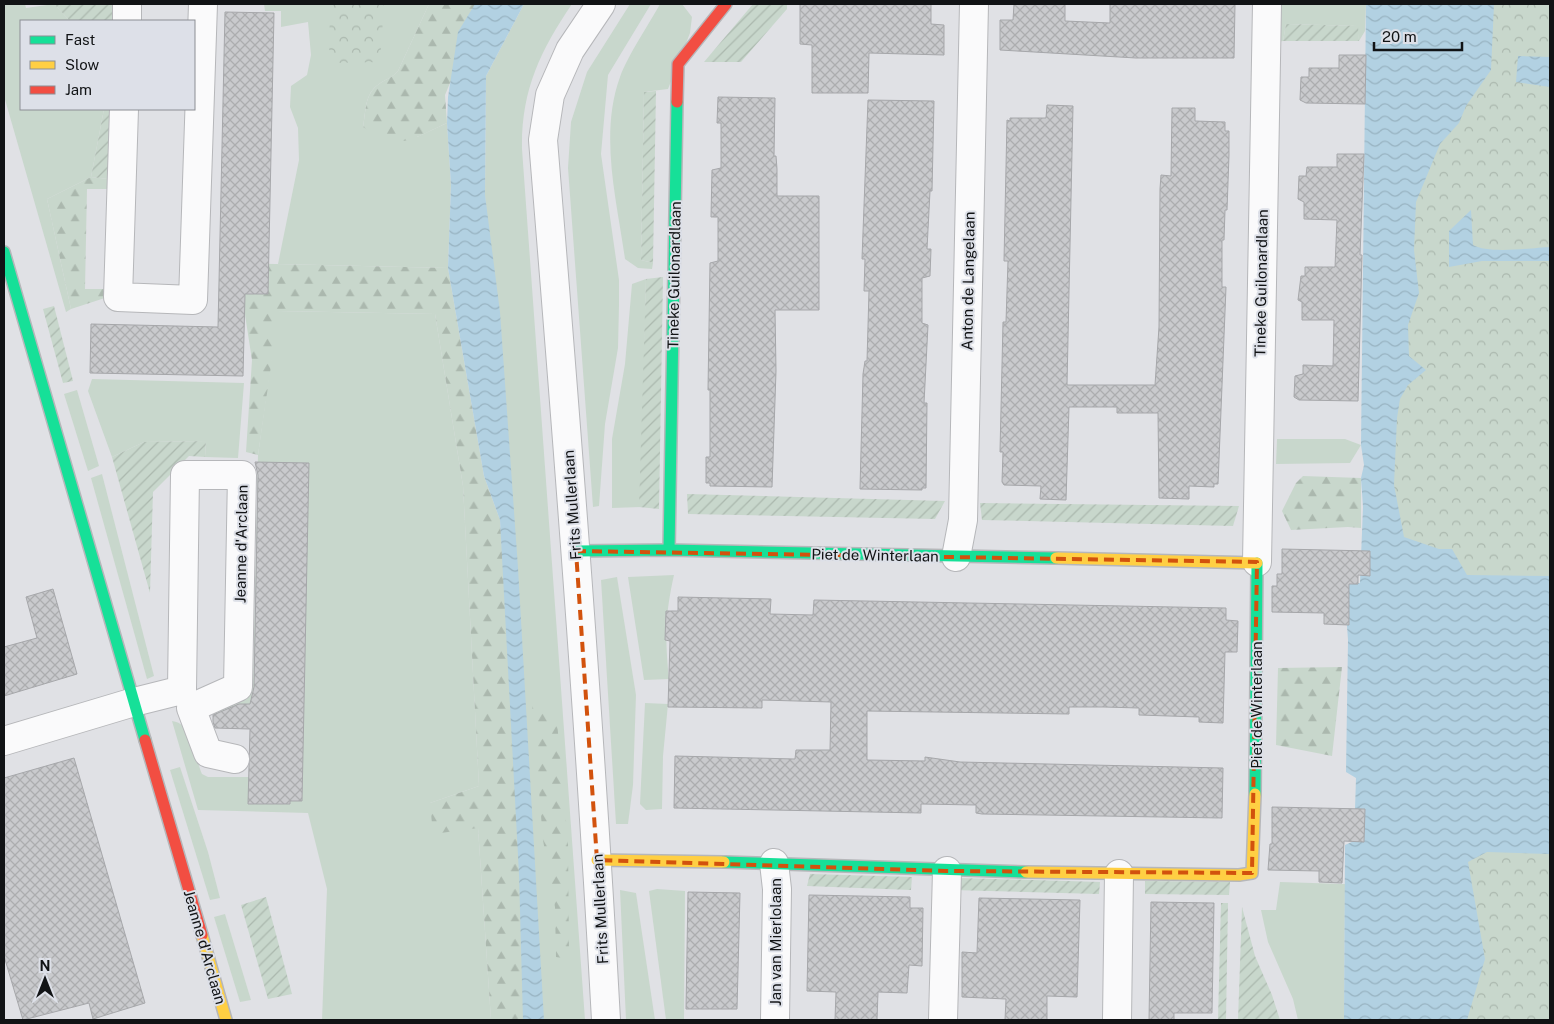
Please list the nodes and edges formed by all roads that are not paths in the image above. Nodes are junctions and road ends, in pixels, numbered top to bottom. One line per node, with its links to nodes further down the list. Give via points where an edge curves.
1 (127, 4): 7 (street)
2 (203, 4): 8 (street, via 193,300 118,297)
3 (601, 4): 11 (street, Frits Mullerlaan, via 570,50 550,95 543,140)
4 (974, 4): 12 (street, Anton de Langelaan, via 963,520)
5 (1267, 4): 13 (street, Tineke Guilonardlaan)
6 (716, 7): 10 (street, Tineke Guilonardlaan, via 678,64)
7 (127, 20)
8 (124, 110)
9 (5, 260): 15 (street, Jeanne d'Arclaan)
10 (669, 550): 11 (street, Piet de Winterlaan); 12 (street, Piet de Winterlaan)
11 (576, 551): 18 (street, Frits Mullerlaan)
12 (956, 557): 13 (street, Piet de Winterlaan)
13 (1257, 562): 21 (street, Piet de Winterlaan, via 1252,873)
14 (187, 699): 14 (street, Jeanne d'Arclaan, via 185,475 242,475 238,688); 15 (street, Jeanne d'Arclaan); 17 (street, Jeanne d'Arclaan, via 208,753)
15 (134, 702): 16 (street); 22 (street, Jeanne d'Arclaan)
16 (4, 742)
17 (235, 759)
18 (597, 860): 19 (street, Piet de Winterlaan); 23 (street, Frits Mullerlaan)
19 (774, 863): 20 (street, Piet de Winterlaan); 24 (street, Jan van Mierlolaan, via 777,889)
20 (947, 871): 21 (street, Piet de Winterlaan); 25 (street)
21 (1119, 874): 26 (street)
22 (226, 1020)
23 (606, 1020)
24 (775, 1020)
25 (943, 1020)
26 (1116, 1020)

